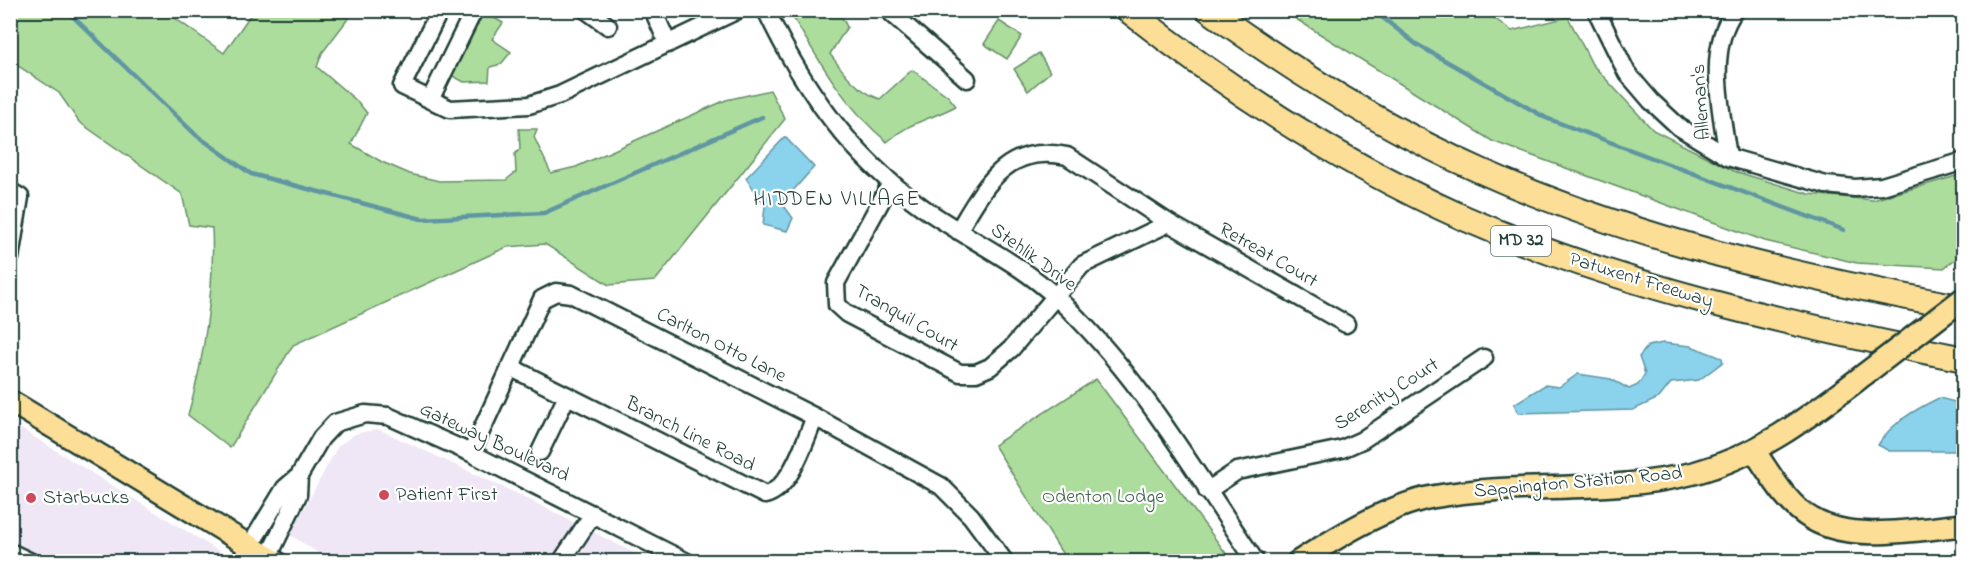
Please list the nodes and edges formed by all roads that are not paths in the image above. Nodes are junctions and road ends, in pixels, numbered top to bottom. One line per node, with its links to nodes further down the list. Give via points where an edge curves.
1 (440, 10): 15 (street, via 402,86)
2 (474, 10): 15 (street)
3 (586, 10): 12 (street)
4 (653, 10): 13 (street)
5 (738, 10): 13 (street)
6 (766, 10): 18 (street, Stehlik Drive, via 786,54 810,92 838,130)
7 (888, 10): 14 (street)
8 (1128, 10): 28 (highway, Patuxent Freeway / MD 32, via 1258,106 1357,164 1464,218 1603,271 1693,299 1775,320)
9 (1209, 10): 25 (highway, MD 32, via 1341,99 1415,140 1544,198 1707,251 1868,290)
10 (1596, 10): 16 (street, via 1627,73 1650,101 1679,127)
11 (1735, 10): 16 (street, Alleman's, via 1724,32 1718,73)
12 (608, 26)
13 (668, 44): 15 (street, via 560,96 529,105 450,109)
14 (967, 79)
15 (430, 100)
16 (1728, 157): 17 (street, via 1826,185 1855,188 1882,186)
17 (1964, 161)
18 (891, 183): 21 (street, Stehlik Drive); 23 (street, Tranquil Court, via 836,283 837,304 847,314 960,373 976,373 1011,349)
19 (10, 191): 22 (street, via 20,197)
20 (1169, 223): 21 (street, Retreat Court, via 1067,156 1049,152 1027,156 987,182); 23 (street, via 1082,265); 26 (street, Retreat Court)
21 (958, 231): 23 (street, Stehlik Drive)
22 (10, 258)
23 (1055, 296): 37 (street, Stehlik Drive, via 1105,345)
24 (1964, 298): 34 (main road, Sappington Station Road, bridge)
25 (1964, 308)
26 (1346, 324)
27 (1484, 358): 37 (street, Serenity Court, via 1362,440 1342,449 1237,471)
28 (1964, 358)
29 (510, 368): 30 (street, Branch Line Road); 32 (street, Carlton Otto Lane, via 542,299 556,292 572,294); 35 (street, Carlton Otto Lane)
30 (567, 396): 32 (street, Branch Line Road, via 765,495 775,493 786,481); 33 (street)
31 (10, 402): 41 (main road)
32 (815, 417): 46 (street, Carlton Otto Lane, via 941,486 971,516)
33 (540, 452)
34 (1755, 452): 39 (main road, via 1792,503 1812,519 1837,529 1863,532); 48 (main road, Sappington Station Road, via 1693,473 1657,480 1488,489 1430,497 1377,517)
35 (471, 453): 36 (street, Gateway Boulevard, via 388,416 365,414 335,423 321,438); 38 (street, Gateway Boulevard)
36 (299, 476): 41 (street, Gateway Boulevard, via 285,488); 42 (street, Gateway Boulevard, via 298,495)
37 (1207, 491): 47 (street, Stehlik Drive)
38 (593, 514): 44 (street); 45 (street, Gateway Boulevard)
39 (1964, 525)
40 (10, 552): 43 (street)
41 (245, 553): 42 (main road)
42 (270, 560)
43 (31, 561)
44 (561, 561)
45 (687, 561)
46 (1005, 561)
47 (1257, 561)
48 (1298, 561)

